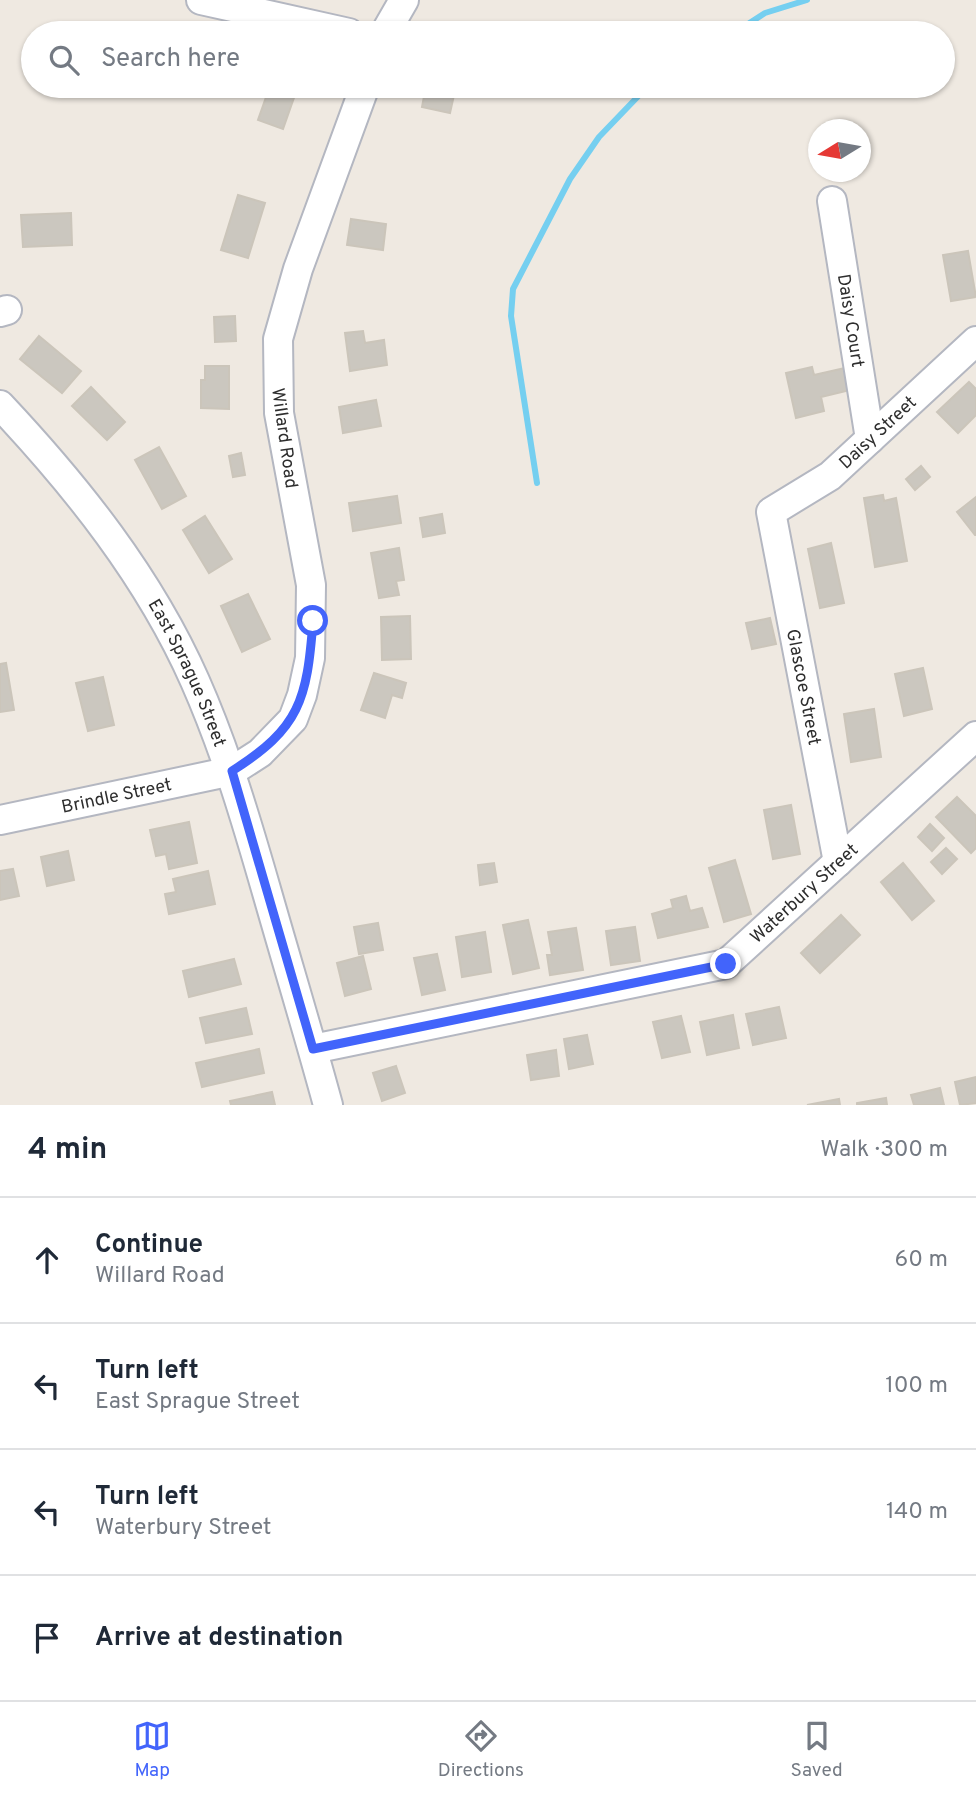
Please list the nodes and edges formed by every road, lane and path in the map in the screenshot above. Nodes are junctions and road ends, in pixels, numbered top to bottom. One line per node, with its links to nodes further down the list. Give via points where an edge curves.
1 (201, 0): 3 (street)
2 (404, 0): 4 (street)
3 (295, 21)
4 (392, 21)
5 (361, 98): 12 (street, Willard Road, via 298,269 278,339 279,413 311,585 310,658 293,719 260,753)
6 (832, 201): 9 (street, Daisy Court)
7 (976, 341): 9 (street, Daisy Street)
8 (0, 405): 12 (street, East Sprague Street, via 103,524 194,679)
9 (870, 439): 10 (street, Daisy Street, via 830,476)
10 (771, 512): 14 (street, Glascoe Street)
11 (976, 736): 14 (street, Waterbury Street)
12 (232, 771): 13 (street, Brindle Street); 15 (street, East Sprague Street)
13 (0, 820)
14 (838, 862): 15 (street, Waterbury Street, via 726,964)
15 (313, 1049): 16 (street, East Sprague Street)
16 (328, 1105)

